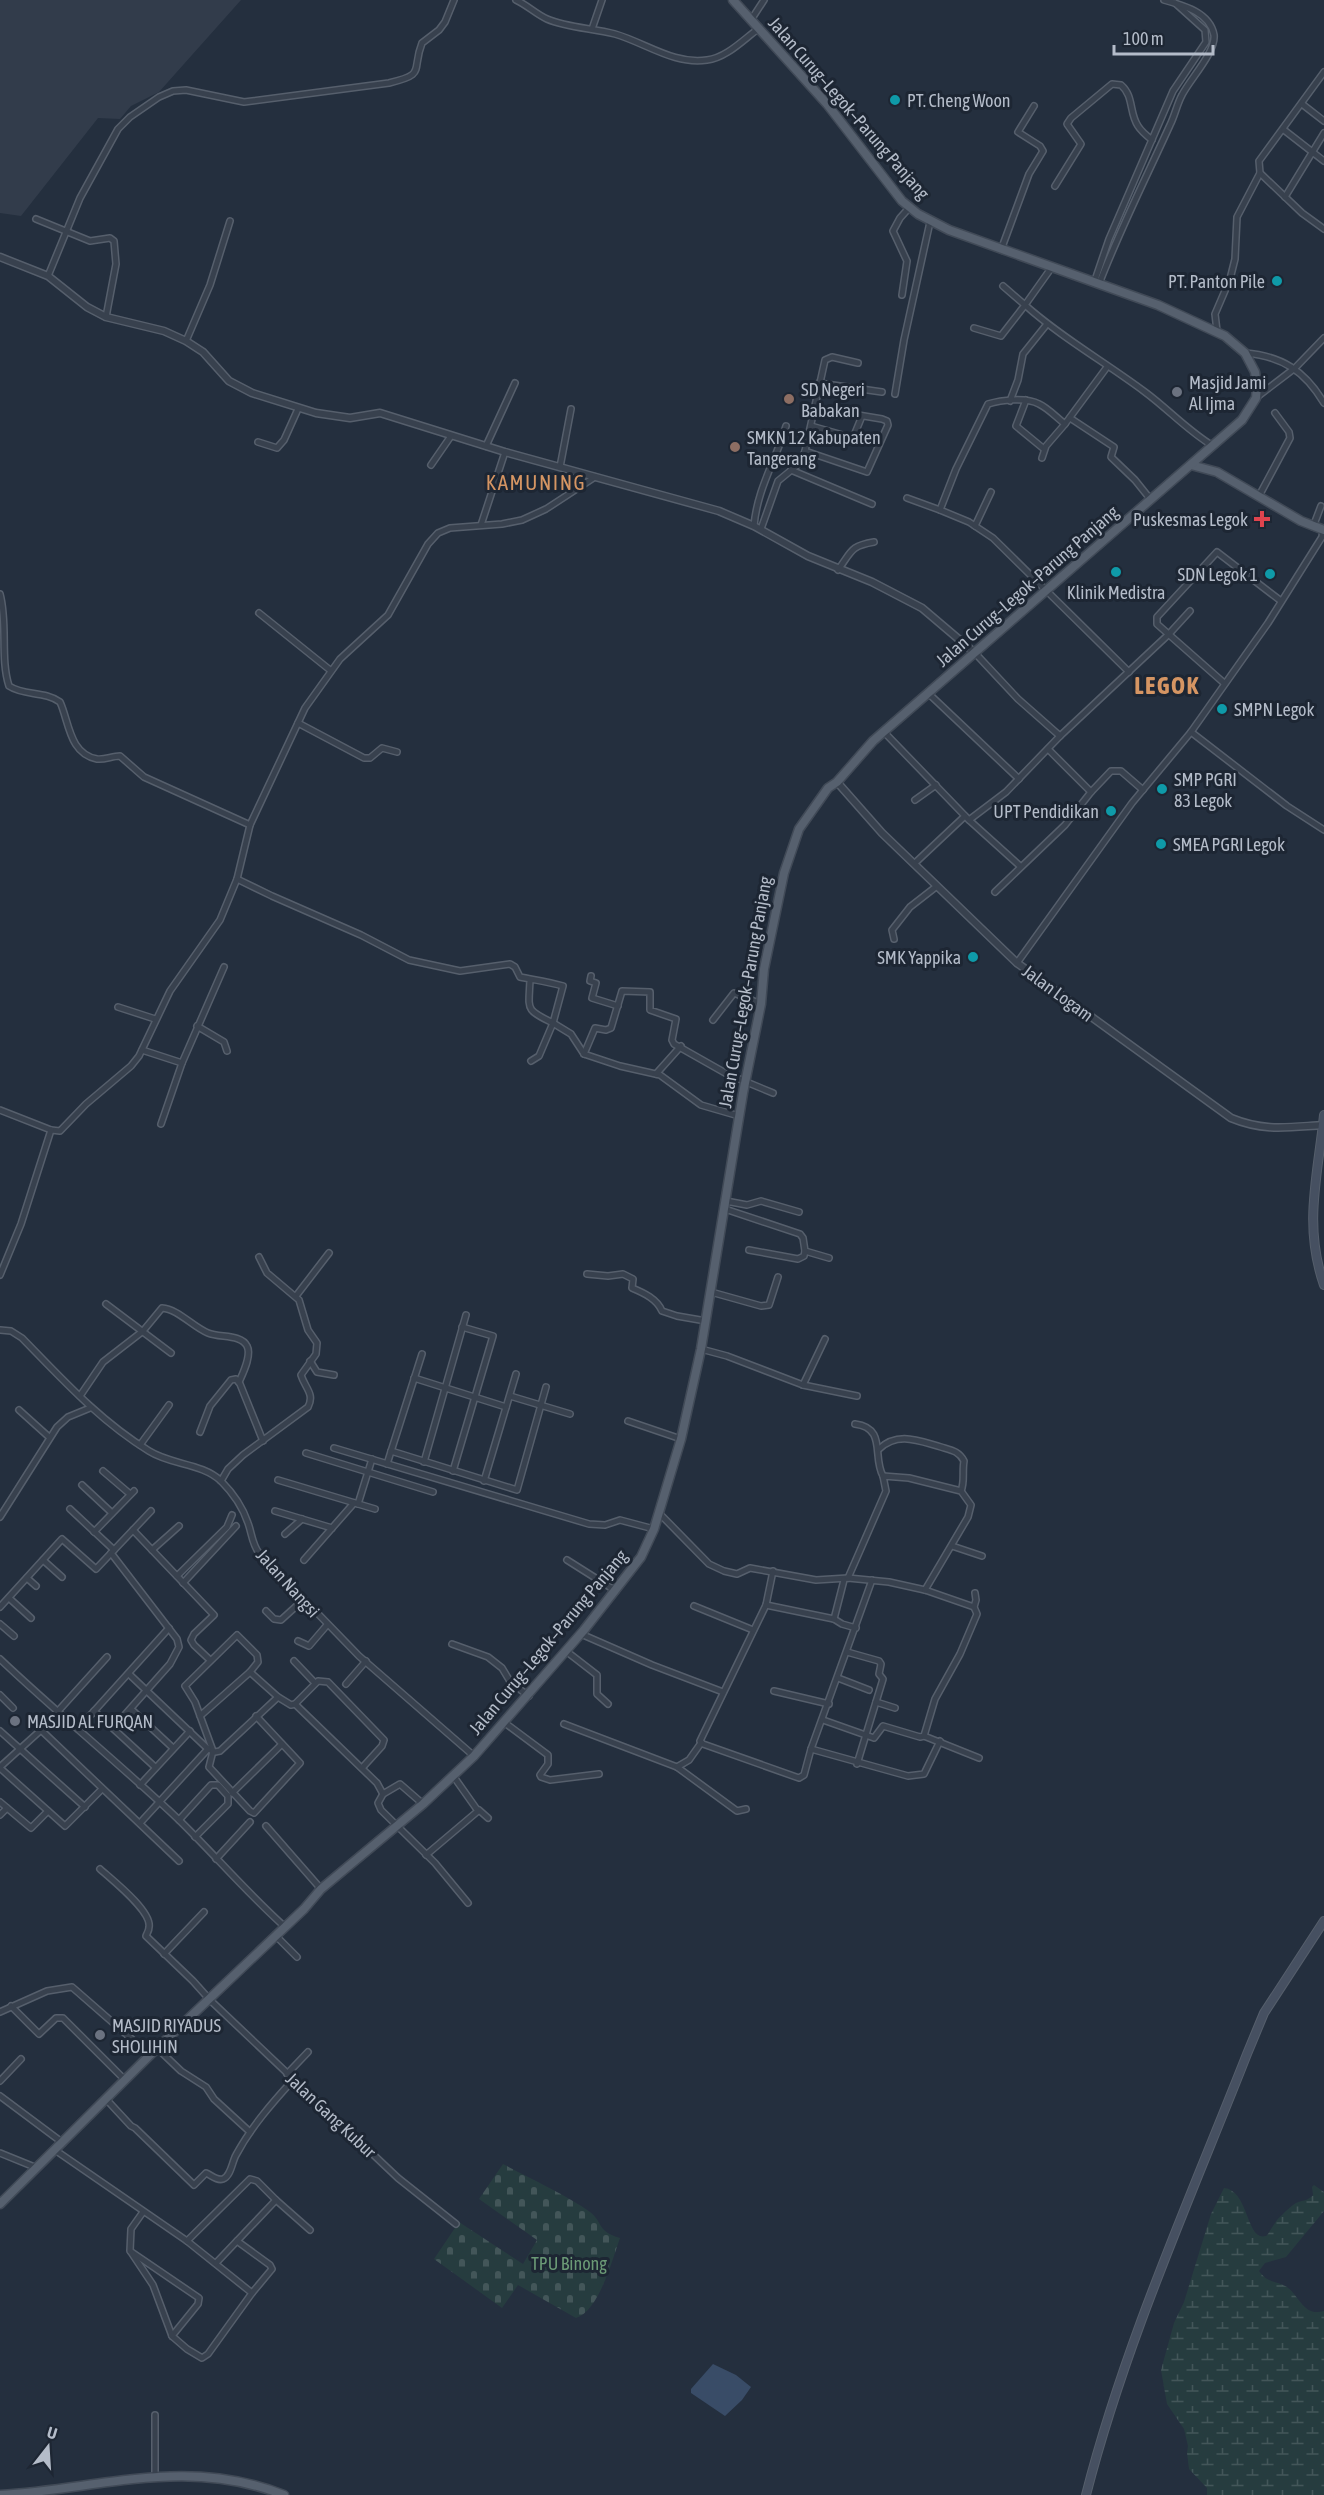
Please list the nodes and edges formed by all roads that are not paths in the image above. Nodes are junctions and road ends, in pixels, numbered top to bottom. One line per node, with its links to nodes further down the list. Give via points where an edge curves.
1 (454, 0): 33 (street, via 445,22 422,43 416,72 408,79 244,102 186,90 159,97 118,129)
2 (516, 0): 7 (street)
3 (602, 0): 9 (street)
4 (733, 0): 8 (main road, Jalan Curug–Legok–Parung Panjang)
5 (764, 0): 8 (street)
6 (1164, 0): 11 (street, via 1175,3)
7 (523, 2): 9 (street, via 550,20)
8 (751, 20): 10 (main road, Jalan Curug–Legok–Parung Panjang)
9 (592, 29): 10 (street, via 628,38 664,55 698,61 724,54)
10 (758, 29): 28 (main road, Jalan Curug–Legok–Parung Panjang, via 819,95)
11 (1210, 39): 13 (street); 14 (street, via 1210,51)
12 (1324, 72): 15 (street)
13 (1173, 92): 14 (street); 20 (street)
14 (1182, 94): 23 (street)
15 (1302, 104): 17 (street); 18 (street)
16 (1034, 106): 34 (street, via 1018,132 1043,151 1029,174)
17 (1324, 121)
18 (1284, 130): 21 (street); 25 (street, via 1259,161)
19 (1324, 133): 21 (street)
20 (1152, 140): 22 (street); 26 (street, via 1137,125 1125,88 1112,84 1067,124 1081,144)
21 (1311, 151): 24 (street); 27 (street)
22 (1144, 154): 23 (street); 38 (street, via 1109,239)
23 (1154, 156): 38 (street)
24 (1324, 161)
25 (1260, 172): 27 (street); 45 (street, via 1237,217 1235,259 1215,314)
26 (1055, 186)
27 (1285, 196): 32 (street)
28 (909, 208): 31 (main road, Jalan Curug–Legok–Parung Panjang); 40 (street, via 893,231 907,261)
29 (36, 219): 33 (street)
30 (230, 221): 47 (street, via 210,285)
31 (930, 222): 34 (main road, Jalan Curug–Legok–Parung Panjang); 57 (street)
32 (1324, 228)
33 (65, 230): 37 (street); 42 (street, via 90,241 114,241 116,264)
34 (1001, 250): 36 (main road, Jalan Curug–Legok–Parung Panjang)
35 (0, 257): 37 (street)
36 (1052, 267): 38 (main road, Jalan Curug–Legok–Parung Panjang); 41 (street)
37 (48, 276): 42 (street)
38 (1096, 284): 45 (main road, Jalan Curug–Legok–Parung Panjang)
39 (1003, 286): 41 (street)
40 (902, 295)
41 (1025, 305): 43 (street); 44 (street, via 1001,336)
42 (106, 317): 47 (street, via 164,331)
43 (1047, 324): 52 (street); 60 (street, via 1023,354)
44 (974, 328)
45 (1217, 331): 50 (main road, Jalan Curug–Legok–Parung Panjang)
46 (1324, 338): 48 (street)
47 (186, 341): 63 (street, via 203,352 235,386)
48 (1318, 344): 49 (street); 53 (street)
49 (1324, 349)
50 (1245, 353): 53 (street, via 1262,354); 58 (main road, Jalan Curug–Legok–Parung Panjang, via 1255,372)
51 (858, 363): 55 (street, via 827,358)
52 (1107, 367): 67 (street); 74 (street)
53 (1295, 368): 58 (street); 61 (street, via 1311,382)
54 (515, 383): 73 (street)
55 (819, 383): 56 (street); 62 (street)
56 (882, 392)
57 (895, 394)
58 (1256, 398): 74 (main road, Jalan Curug–Legok–Parung Panjang, via 1242,420)
59 (1026, 400): 60 (street); 68 (street, via 1040,404); 75 (street, via 1016,426)
60 (1010, 401): 92 (street, via 987,404)
61 (1324, 403)
62 (816, 408): 66 (street); 70 (street)
63 (298, 409): 71 (street, via 350,418 377,413); 72 (street, via 277,448)
64 (571, 410): 82 (street)
65 (1275, 413): 87 (street, via 1290,438)
66 (862, 416): 70 (street, via 853,438); 76 (street, via 888,423 867,472)
67 (1070, 418): 68 (street); 89 (street, via 1114,447 1111,457)
68 (1065, 424): 75 (street)
69 (786, 426): 94 (street, via 763,483)
70 (811, 426): 76 (street)
71 (451, 436): 73 (street); 80 (street)
72 (258, 442)
73 (486, 446): 77 (street)
74 (1214, 446): 78 (main road, Jalan Curug–Legok–Parung Panjang)
75 (1044, 449): 79 (street)
76 (805, 450): 83 (street)
77 (505, 452): 82 (street); 93 (street)
78 (1204, 454): 81 (main road, Jalan Curug–Legok–Parung Panjang); 84 (main road)
79 (1042, 458)
80 (431, 465)
81 (1191, 465): 84 (main road); 89 (main road, Jalan Curug–Legok–Parung Panjang)
82 (560, 467): 85 (street)
83 (791, 470): 90 (street); 97 (street, via 778,481)
84 (1217, 472): 87 (main road)
85 (595, 477): 93 (street, via 522,520); 94 (street, via 719,511)
86 (991, 492): 95 (street)
87 (1259, 496): 96 (main road)
88 (907, 498): 92 (street)
89 (1151, 500): 101 (main road, Jalan Curug–Legok–Parung Panjang)
90 (872, 504)
91 (1321, 506): 96 (street)
92 (939, 510): 95 (street)
93 (481, 525): 108 (street, via 450,528 433,538 420,554 388,615)
94 (754, 526): 97 (street)
95 (975, 526): 101 (street, via 993,538)
96 (1313, 527): 98 (main road)
97 (761, 530): 100 (street)
98 (1323, 534): 103 (street)
99 (874, 542): 100 (street, via 849,551)
100 (838, 570): 107 (street, via 872,582 922,608)
101 (1047, 592): 107 (main road, Jalan Curug–Legok–Parung Panjang); 109 (street)
102 (0, 594): 125 (street, via 0,648 9,686 60,702 70,735 90,757 120,756 144,777)
103 (1281, 602): 106 (street, via 1217,552 1157,617 1157,624); 110 (street)
104 (1190, 611): 106 (street)
105 (259, 613): 108 (street)
106 (1169, 634): 109 (street); 110 (street)
107 (975, 653): 111 (main road, Jalan Curug–Legok–Parung Panjang); 115 (street)
108 (330, 670): 112 (street)
109 (1129, 672): 115 (street)
110 (1224, 683): 114 (street)
111 (928, 693): 113 (main road, Jalan Curug–Legok–Parung Panjang); 118 (street)
112 (298, 723): 117 (street, via 364,758 382,748); 125 (street)
113 (884, 732): 119 (main road, Jalan Curug–Legok–Parung Panjang); 120 (street)
114 (1191, 732): 121 (street); 126 (street)
115 (1060, 736): 116 (street)
116 (1048, 749): 118 (street); 122 (street)
117 (397, 752)
118 (1019, 779): 124 (street)
119 (837, 782): 127 (street, Jalan Logam); 137 (main road, Jalan Curug–Legok–Parung Panjang, via 822,796 791,846 764,969)
120 (936, 785): 123 (street); 124 (street)
121 (1143, 790): 122 (street, via 1117,770 1111,771); 133 (street)
122 (1091, 792): 128 (street, via 1065,825)
123 (915, 800)
124 (967, 818): 127 (street); 128 (street)
125 (250, 825): 129 (street)
126 (1324, 830)
127 (915, 863): 130 (street, Jalan Logam)
128 (1020, 866): 131 (street)
129 (237, 879): 136 (street, via 410,960 459,971 510,964 518,976); 140 (street, via 220,920 177,980)
130 (937, 886): 132 (street, via 910,907 892,930); 133 (street, Jalan Logam)
131 (994, 891)
132 (894, 939)
133 (1017, 963): 157 (street, Jalan Logam, via 1231,1118 1268,1128)
134 (224, 967): 143 (street)
135 (591, 976): 138 (street, via 590,981 596,983 592,998)
136 (530, 979): 142 (street, via 531,1010); 142 (street, via 563,986)
137 (761, 1004): 141 (street, via 734,993); 151 (main road, Jalan Curug–Legok–Parung Panjang)
138 (618, 1006): 144 (street, via 624,990 650,992 650,1010 676,1019 672,1040); 147 (street, via 611,1028 595,1028)
139 (118, 1007): 140 (street)
140 (155, 1019): 145 (street)
141 (713, 1020)
142 (553, 1023): 147 (street, via 571,1034); 148 (street, via 538,1056)
143 (197, 1026): 146 (street, via 224,1042); 149 (street)
144 (681, 1046): 150 (street); 151 (street)
145 (142, 1050): 149 (street); 158 (street, via 131,1066 60,1131)
146 (227, 1052)
147 (584, 1054): 150 (street)
148 (531, 1061)
149 (182, 1063): 156 (street)
150 (656, 1074): 155 (street, via 701,1105)
151 (745, 1082): 152 (street); 155 (main road, Jalan Curug–Legok–Parung Panjang)
152 (774, 1093)
153 (0, 1110): 158 (street)
154 (1324, 1115): 157 (main road)
155 (739, 1116): 159 (main road, Jalan Curug–Legok–Parung Panjang)
156 (161, 1124)
157 (1324, 1125): 169 (main road, via 1312,1207 1313,1236)
158 (51, 1130): 167 (street)
159 (725, 1205): 160 (street, via 761,1201); 162 (street, via 800,1234); 170 (main road, Jalan Curug–Legok–Parung Panjang)
160 (799, 1212)
161 (749, 1250): 162 (street, via 798,1259)
162 (805, 1251): 165 (street)
163 (329, 1253): 171 (street)
164 (259, 1257): 171 (street, via 267,1273)
165 (830, 1258)
166 (587, 1274): 174 (street, via 627,1275 634,1280 632,1288 658,1303 662,1311)
167 (0, 1275)
168 (778, 1277): 170 (street, via 769,1305)
169 (1324, 1285)
170 (711, 1292): 174 (main road, Jalan Curug–Legok–Parung Panjang)
171 (296, 1296): 182 (street, via 318,1346)
172 (106, 1304): 177 (street)
173 (466, 1315): 175 (street)
174 (706, 1321): 179 (main road, Jalan Curug–Legok–Parung Panjang)
175 (462, 1327): 188 (street); 193 (street, via 493,1336)
176 (0, 1330): 190 (street, Jalan Nangsi, via 22,1338)
177 (143, 1331): 180 (street); 186 (street, via 159,1309 165,1308 206,1332 241,1339 249,1350); 190 (street, via 103,1362)
178 (825, 1340): 187 (street)
179 (701, 1350): 187 (street); 204 (main road, Jalan Curug–Legok–Parung Panjang)
180 (171, 1353)
181 (422, 1354): 185 (street)
182 (310, 1361): 184 (street, via 317,1372); 205 (street, via 301,1375 312,1396 310,1404)
183 (516, 1374): 191 (street)
184 (334, 1375)
185 (414, 1378): 188 (street); 209 (street)
186 (239, 1382): 202 (street, via 231,1380 210,1406); 205 (street)
187 (803, 1385): 192 (street)
188 (445, 1387): 193 (street); 212 (street)
189 (546, 1387): 195 (street)
190 (80, 1396): 196 (street, Jalan Nangsi)
191 (510, 1396): 195 (street); 197 (street)
192 (857, 1396)
193 (475, 1397): 197 (street); 215 (street)
194 (169, 1405): 206 (street)
195 (541, 1405): 199 (street); 220 (street, via 517,1490)
196 (90, 1407): 203 (street, via 68,1417); 206 (street, Jalan Nangsi)
197 (506, 1407): 220 (street)
198 (19, 1410): 203 (street)
199 (570, 1414)
200 (628, 1421): 204 (street)
201 (855, 1424): 208 (street, via 869,1427)
202 (200, 1432)
203 (49, 1437): 232 (street)
204 (681, 1439): 230 (main road, Jalan Curug–Legok–Parung Panjang)
205 (262, 1441): 219 (street, via 232,1465)
206 (140, 1445): 219 (street, Jalan Nangsi, via 168,1460 206,1471)
207 (334, 1448): 211 (street)
208 (879, 1449): 217 (street, via 878,1464); 222 (street, via 889,1441 910,1438 957,1452 964,1461)
209 (391, 1451): 212 (street); 213 (street)
210 (306, 1453): 216 (street)
211 (372, 1459): 213 (street); 216 (street)
212 (424, 1462): 215 (street)
213 (387, 1464): 237 (street, via 589,1524 605,1525 620,1520)
214 (103, 1470): 229 (street, via 132,1493)
215 (453, 1471): 220 (street)
216 (368, 1472): 223 (street); 224 (street)
217 (883, 1476): 222 (street); 251 (street, via 886,1491)
218 (278, 1480): 224 (street)
219 (221, 1481): 259 (street, Jalan Nangsi, via 245,1515 255,1548)
220 (484, 1481)
221 (82, 1485): 229 (street)
222 (961, 1491): 241 (street, via 970,1511)
223 (433, 1492)
224 (356, 1503): 226 (street); 236 (street)
225 (70, 1509): 239 (street)
226 (375, 1509)
227 (151, 1511): 238 (street)
228 (275, 1511): 233 (street)
229 (112, 1513): 239 (street)
230 (659, 1513): 237 (main road, Jalan Curug–Legok–Parung Panjang); 248 (street, via 714,1568 737,1574 746,1568)
231 (232, 1515): 252 (street, via 227,1527)
232 (0, 1517)
233 (302, 1519): 236 (street); 240 (street)
234 (178, 1526): 242 (street)
235 (236, 1526): 252 (street)
236 (332, 1528): 246 (street)
237 (654, 1529): 256 (main road, Jalan Curug–Legok–Parung Panjang, via 641,1557)
238 (133, 1530): 242 (street); 243 (street)
239 (94, 1532): 243 (street)
240 (285, 1534)
241 (952, 1546): 244 (street); 255 (street)
242 (152, 1550): 252 (street)
243 (113, 1552): 245 (street, via 96,1569 63,1539); 269 (street)
244 (982, 1556)
245 (43, 1560): 249 (street); 250 (street)
246 (304, 1560)
247 (567, 1560): 256 (street)
248 (773, 1571): 251 (street, via 816,1580); 260 (street)
249 (62, 1577)
250 (27, 1578): 254 (street); 258 (street)
251 (846, 1579): 253 (street); 266 (street)
252 (180, 1580): 280 (street, via 214,1616 191,1640)
253 (872, 1580): 255 (street); 270 (street)
254 (36, 1587)
255 (925, 1590): 262 (street)
256 (616, 1591): 272 (main road, Jalan Curug–Legok–Parung Panjang)
257 (975, 1593): 262 (street)
258 (9, 1598): 263 (street); 265 (street)
259 (303, 1600): 264 (street, via 282,1620 274,1619); 268 (street, Jalan Nangsi)
260 (766, 1605): 266 (street); 271 (street)
261 (694, 1606): 271 (street)
262 (974, 1606): 315 (street, via 977,1614 936,1699)
263 (0, 1607)
264 (266, 1611)
265 (31, 1618)
266 (834, 1619): 270 (street)
267 (0, 1624): 273 (street)
268 (327, 1625): 274 (street, via 309,1646); 282 (street, Jalan Nangsi)
269 (169, 1628): 284 (street); 289 (street, via 179,1647)
270 (856, 1628): 277 (street)
271 (753, 1630): 291 (street)
272 (581, 1635): 276 (main road, Jalan Curug–Legok–Parung Panjang); 291 (street)
273 (14, 1636)
274 (298, 1641)
275 (452, 1644): 293 (street, via 488,1657)
276 (566, 1651): 293 (main road, Jalan Curug–Legok–Parung Panjang); 297 (street, via 597,1676 597,1694)
277 (847, 1652): 285 (street); 295 (street, via 881,1664 879,1674 883,1681)
278 (107, 1657): 303 (street)
279 (0, 1659): 303 (street)
280 (210, 1660): 283 (street, via 237,1635 258,1657); 304 (street, via 185,1686)
281 (294, 1660): 286 (street)
282 (366, 1661): 287 (street); 323 (street, Jalan Nangsi)
283 (250, 1672): 294 (street); 304 (street)
284 (129, 1674): 289 (street); 302 (street)
285 (838, 1678): 288 (street); 298 (street)
286 (315, 1683): 296 (street); 329 (street, via 328,1682 382,1737 382,1746)
287 (346, 1684)
288 (869, 1690)
289 (148, 1691): 301 (street); 313 (street)
290 (774, 1691): 298 (street)
291 (723, 1692): 317 (street)
292 (0, 1695): 299 (street)
293 (529, 1696): 307 (main road, Jalan Curug–Legok–Parung Panjang)
294 (278, 1697): 296 (street); 305 (street)
295 (876, 1702): 300 (street); 314 (street)
296 (295, 1704): 329 (street)
297 (608, 1704)
298 (829, 1704): 306 (street)
299 (13, 1708)
300 (895, 1708)
301 (131, 1709): 309 (street); 319 (street)
302 (94, 1711): 309 (street); 310 (street)
303 (56, 1712): 310 (street); 312 (street)
304 (200, 1716): 322 (street)
305 (256, 1716): 318 (street); 322 (street, via 220,1751)
306 (823, 1720): 314 (street); 320 (street)
307 (505, 1723): 323 (main road, Jalan Curug–Legok–Parung Panjang); 330 (street, via 548,1755 542,1777 550,1780)
308 (564, 1724): 327 (street)
309 (114, 1727): 326 (street)
310 (78, 1729): 332 (street)
311 (0, 1731): 321 (street)
312 (40, 1731): 321 (street); 333 (street)
313 (190, 1731): 319 (street); 322 (street)
314 (866, 1736): 315 (street, via 877,1736 883,1726); 325 (street)
315 (924, 1736): 316 (street)
316 (940, 1741): 324 (street); 325 (street, via 924,1774 904,1776)
317 (701, 1743): 320 (street, via 799,1778 804,1775); 327 (street, via 689,1760)
318 (282, 1744): 334 (street); 334 (street, via 299,1760 300,1766 258,1812 250,1811)
319 (173, 1748): 326 (street)
320 (811, 1749): 325 (street)
321 (20, 1750): 328 (street); 339 (street)
322 (211, 1750): 334 (street, via 208,1767); 337 (street)
323 (474, 1756): 331 (main road, Jalan Curug–Legok–Parung Panjang)
324 (979, 1758)
325 (857, 1764)
326 (155, 1767): 332 (street)
327 (677, 1767): 341 (street, via 737,1811)
328 (0, 1768): 343 (street)
329 (362, 1768): 335 (street)
330 (599, 1774)
331 (454, 1777): 338 (main road, Jalan Curug–Legok–Parung Panjang); 342 (street)
332 (140, 1785): 337 (street)
333 (102, 1789): 339 (street); 348 (street)
334 (232, 1792)
335 (383, 1794): 338 (street, via 400,1784); 350 (street, via 379,1808)
336 (0, 1802): 340 (street)
337 (159, 1802): 346 (street); 348 (street)
338 (423, 1804): 350 (main road, Jalan Curug–Legok–Parung Panjang)
339 (85, 1807): 343 (street, via 67,1826)
340 (7, 1808): 343 (street, via 31,1828); 344 (street)
341 (746, 1809)
342 (479, 1810): 345 (street); 352 (street)
343 (48, 1811)
344 (0, 1815)
345 (488, 1818)
346 (178, 1820): 351 (street); 351 (street, via 211,1785 218,1785 228,1796 228,1804)
347 (250, 1822): 353 (street)
348 (140, 1823): 354 (street)
349 (266, 1826): 356 (street)
350 (396, 1827): 352 (street); 356 (main road, Jalan Curug–Legok–Parung Panjang)
351 (195, 1837): 353 (street)
352 (426, 1855): 357 (street)
353 (216, 1858): 360 (street)
354 (179, 1861)
355 (100, 1869): 362 (street, Jalan Gang Kubur, via 142,1911 149,1925 146,1936)
356 (321, 1889): 360 (main road, Jalan Curug–Legok–Parung Panjang)
357 (468, 1903)
358 (204, 1912): 362 (street)
359 (1324, 1921): 397 (main road, via 1264,2013 1247,2054 1125,2364)
360 (285, 1927): 361 (main road, Jalan Curug–Legok–Parung Panjang)
361 (275, 1935): 363 (street); 364 (main road, Jalan Curug–Legok–Parung Panjang)
362 (164, 1954): 364 (street, Jalan Gang Kubur)
363 (297, 1957)
364 (210, 2000): 367 (main road, Jalan Curug–Legok–Parung Panjang); 371 (street, Jalan Gang Kubur)
365 (11, 2006): 366 (street); 369 (street, via 55,1988 72,1987); 372 (street, via 40,2034 57,2018 63,2018)
366 (0, 2012)
367 (158, 2049): 369 (main road, Jalan Curug–Legok–Parung Panjang); 377 (street, via 206,2087)
368 (308, 2052): 371 (street)
369 (150, 2055): 372 (main road, Jalan Curug–Legok–Parung Panjang)
370 (21, 2058): 374 (street)
371 (287, 2074): 373 (street, Jalan Gang Kubur)
372 (125, 2080): 376 (main road, Jalan Curug–Legok–Parung Panjang)
373 (293, 2080): 377 (street); 385 (street, Jalan Gang Kubur, via 416,2194)
374 (0, 2081)
375 (0, 2096): 378 (street)
376 (106, 2099): 377 (street, via 194,2185 206,2173 225,2178); 378 (main road, Jalan Curug–Legok–Parung Panjang)
377 (250, 2132)
378 (63, 2143): 379 (main road, Jalan Curug–Legok–Parung Panjang)
379 (55, 2150): 381 (main road, Jalan Curug–Legok–Parung Panjang); 384 (street)
380 (0, 2153): 381 (street)
381 (37, 2168): 383 (main road, Jalan Curug–Legok–Parung Panjang)
382 (276, 2200): 386 (street); 387 (street, via 250,2179); 388 (street)
383 (1, 2201)
384 (143, 2212): 387 (street); 389 (street, via 131,2229)
385 (456, 2224)
386 (310, 2230)
387 (187, 2241): 390 (street)
388 (237, 2241): 390 (street); 391 (street, via 272,2266 270,2274)
389 (130, 2251): 392 (street, via 153,2285); 392 (street, via 199,2299)
390 (216, 2264): 391 (street)
391 (252, 2293): 392 (street, via 204,2356 195,2355)
392 (172, 2336)
393 (155, 2415): 394 (street)
394 (155, 2476): 395 (main road, via 47,2492); 396 (main road, via 206,2476 244,2482)
395 (0, 2494)
396 (284, 2495)
397 (1086, 2495)

